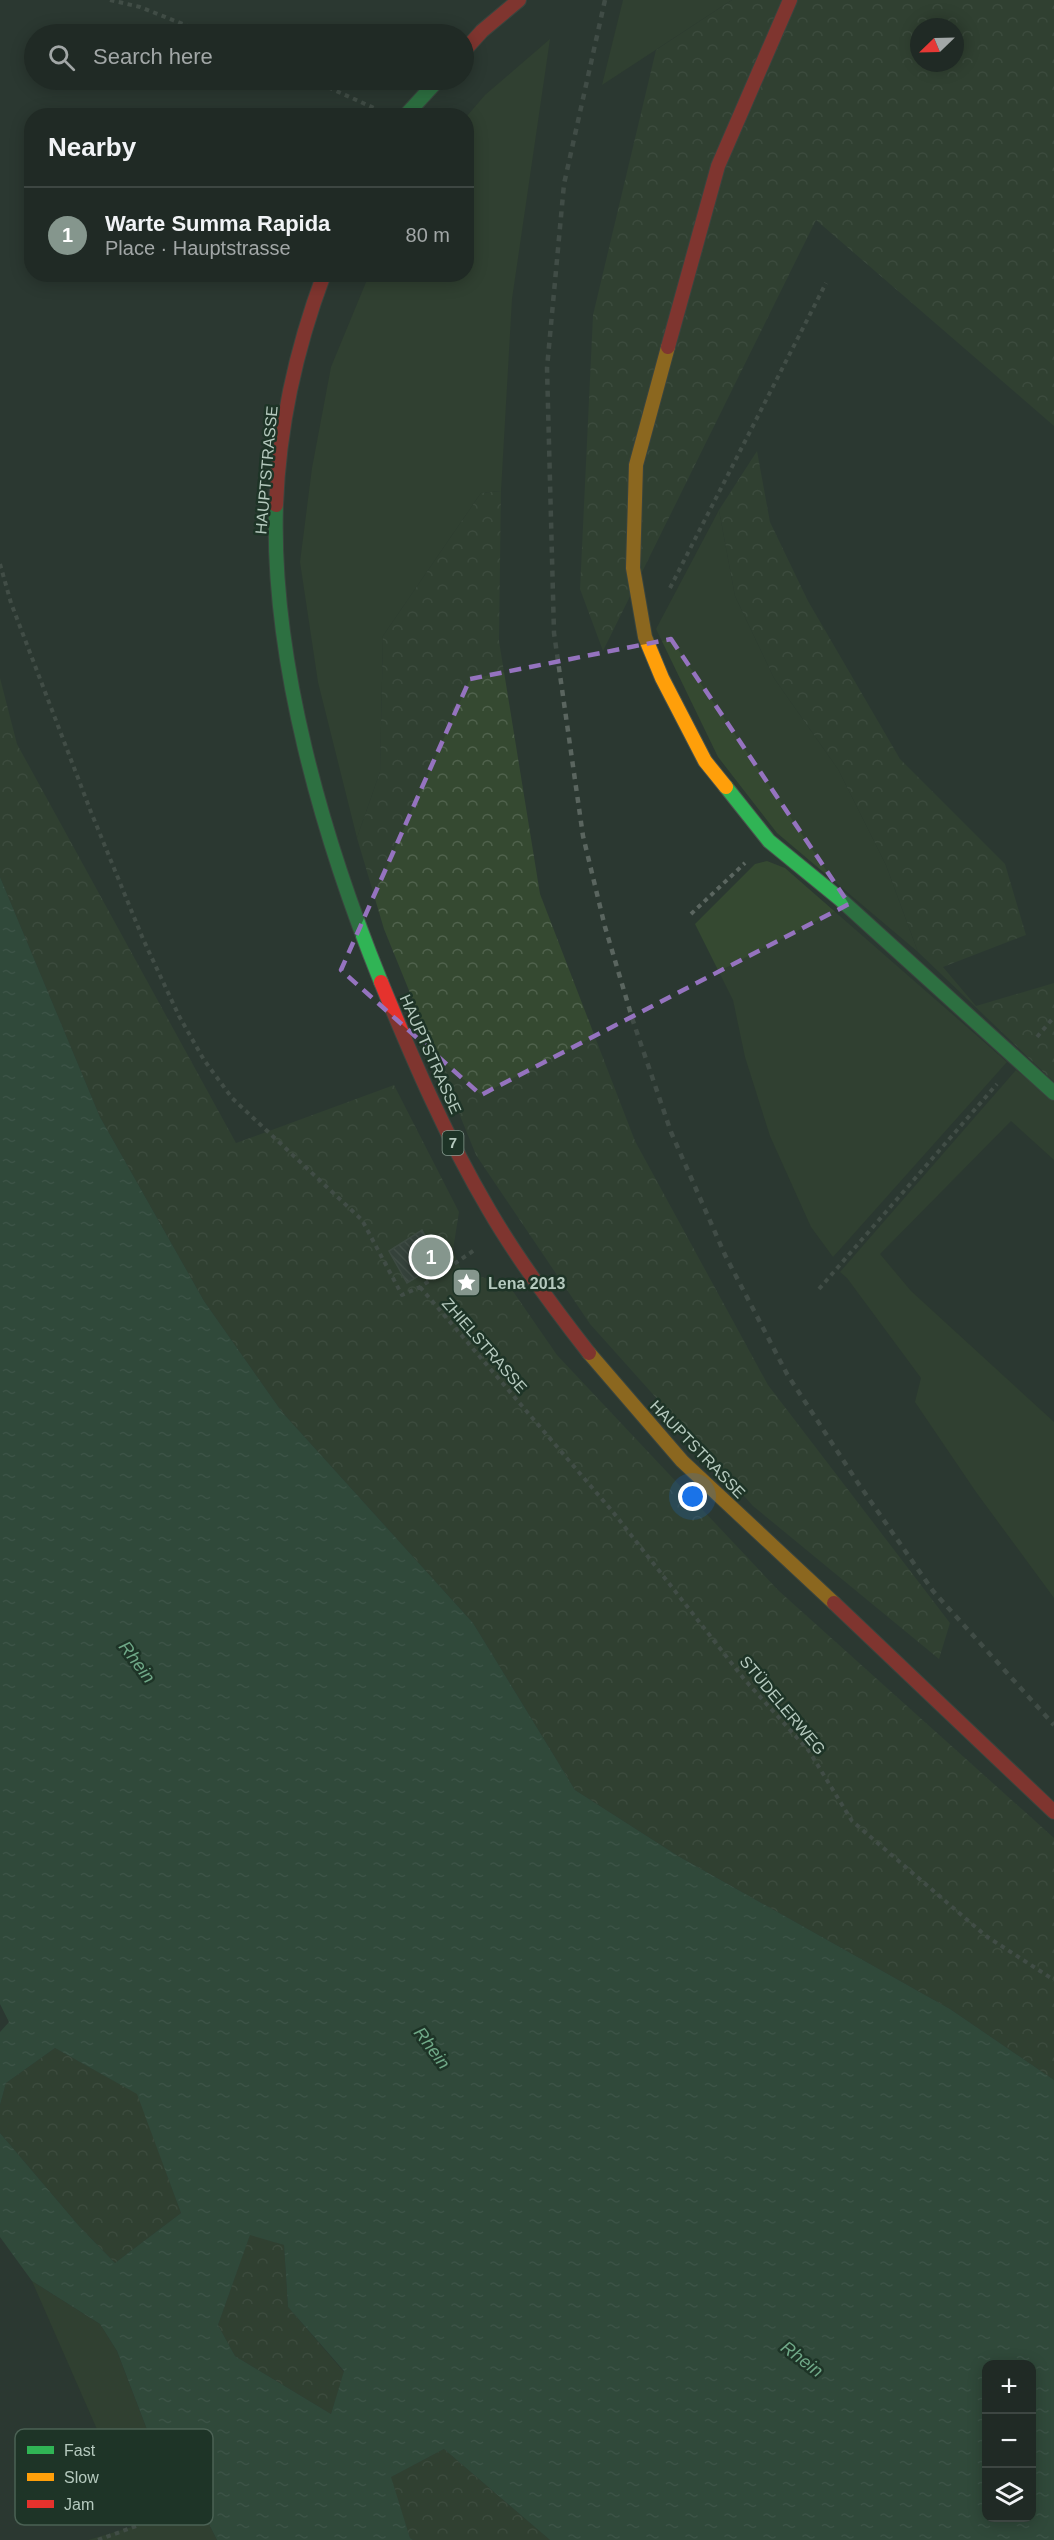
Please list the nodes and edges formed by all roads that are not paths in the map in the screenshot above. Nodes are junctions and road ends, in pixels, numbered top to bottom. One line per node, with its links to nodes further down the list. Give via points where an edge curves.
1 (519, 0): 3 (main road)
2 (790, 0): 7 (main road, via 718,166 636,465 633,568 645,637 705,761 769,841 840,899)
3 (474, 40)
4 (429, 90): 5 (main road)
5 (412, 108)
6 (321, 282): 8 (main road, HAUPTSTRASSE / 7, via 296,358 282,433 276,509 278,571 297,701 321,804 382,986 430,1096 502,1231 547,1298 650,1426)
7 (1054, 1092)
8 (1054, 1812)

